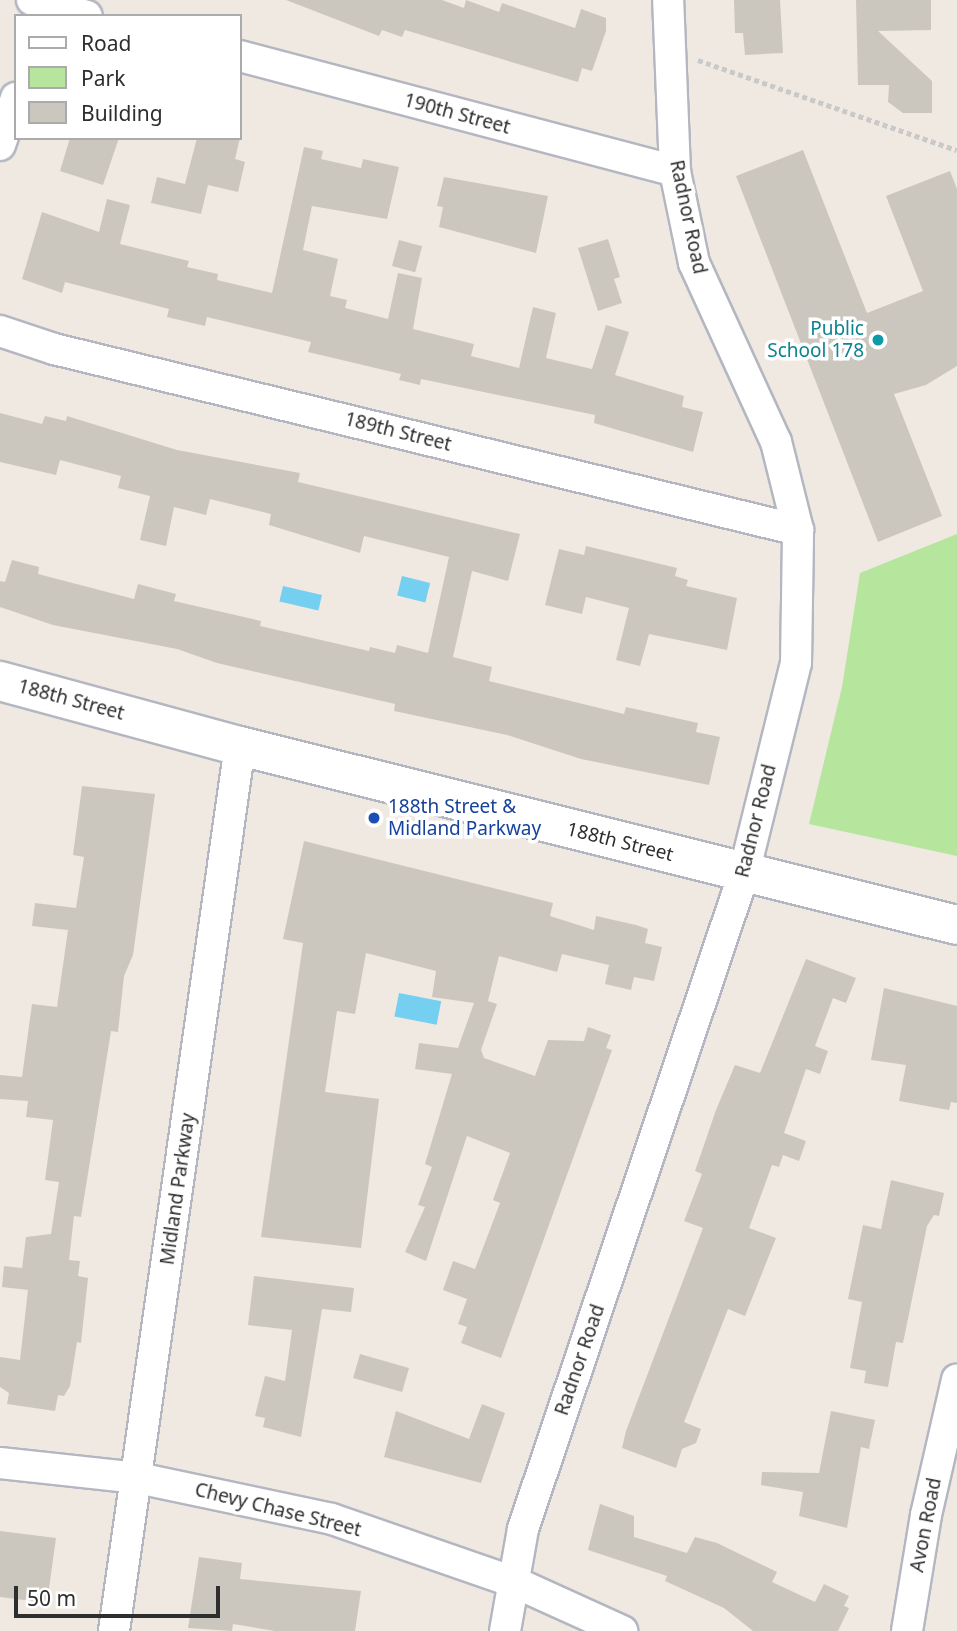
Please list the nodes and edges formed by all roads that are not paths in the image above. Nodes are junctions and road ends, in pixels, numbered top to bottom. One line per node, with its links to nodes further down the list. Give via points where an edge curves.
1 (668, 0): 7 (street, Radnor Road)
2 (43, 5): 3 (street)
3 (79, 14)
4 (242, 57): 7 (street, 190th Street)
5 (14, 105): 6 (street)
6 (0, 145)
7 (675, 171): 9 (street, Radnor Road, via 694,263 776,442)
8 (0, 331): 9 (street, 189th Street, via 54,349)
9 (798, 530): 12 (street, Radnor Road, via 796,663)
10 (0, 681): 11 (street, 188th Street)
11 (240, 746): 12 (street, 188th Street); 16 (street, Midland Parkway)
12 (744, 873): 13 (street, 188th Street); 17 (street, Radnor Road, via 523,1529)
13 (957, 925)
14 (957, 1380): 21 (street, Avon Road, via 926,1515)
15 (0, 1463): 16 (street, Chevy Chase Street)
16 (138, 1478): 17 (street, Chevy Chase Street, via 332,1519); 18 (street, Midland Parkway)
17 (514, 1582): 19 (street, Radnor Road); 20 (street, Chevy Chase Street)
18 (114, 1631)
19 (505, 1631)
20 (622, 1631)
21 (907, 1631)

